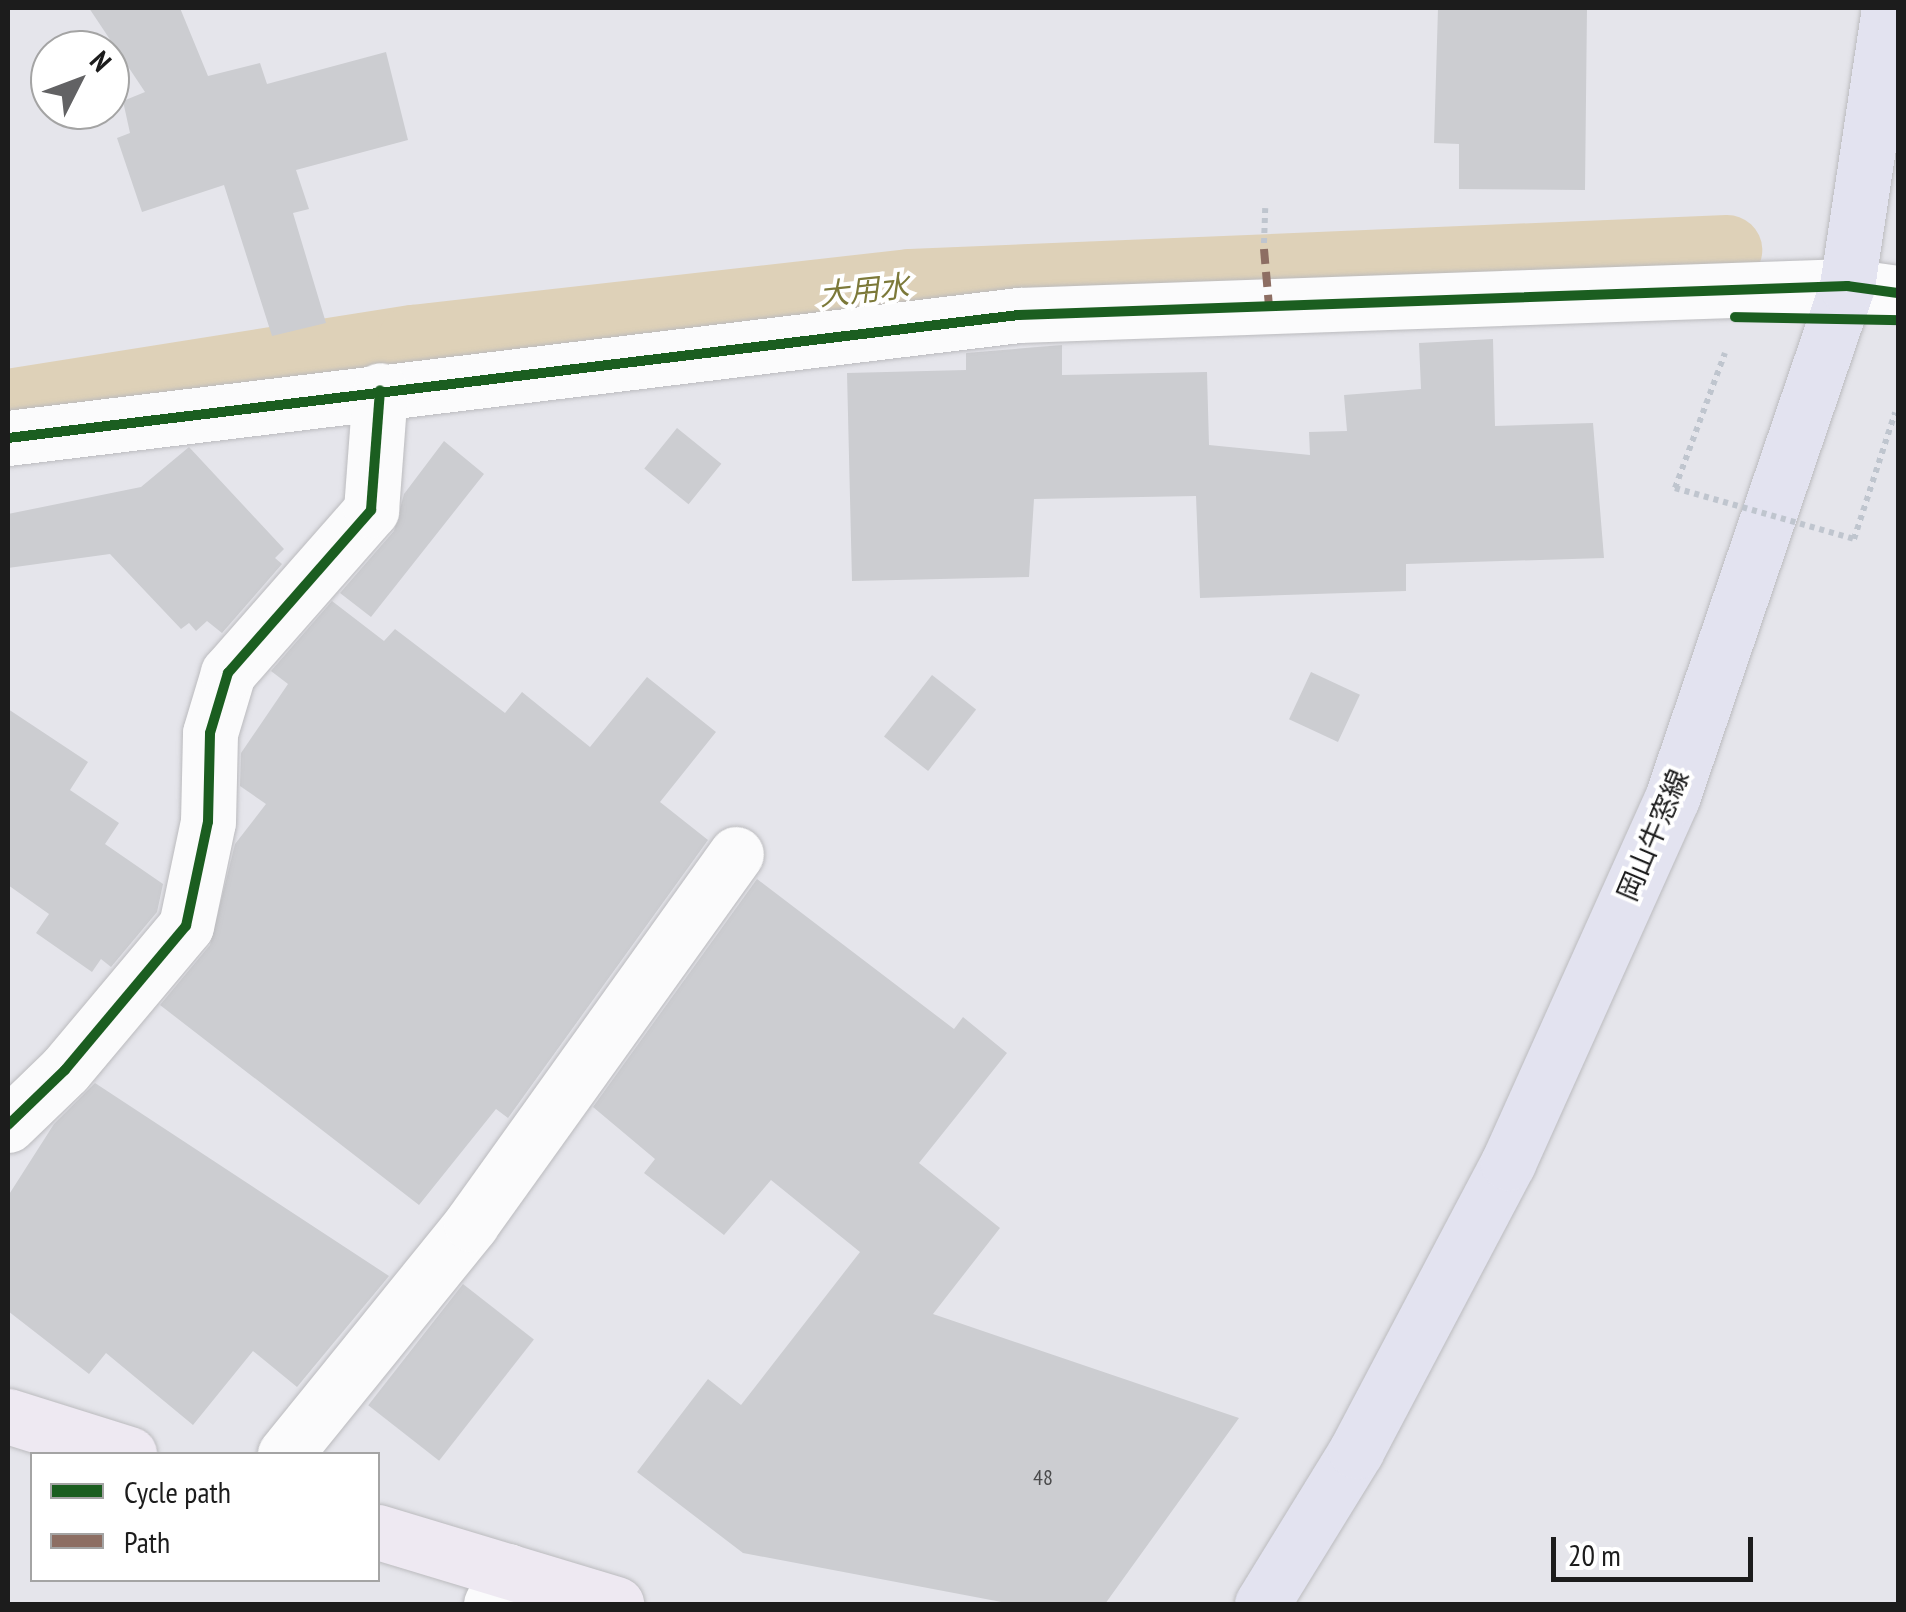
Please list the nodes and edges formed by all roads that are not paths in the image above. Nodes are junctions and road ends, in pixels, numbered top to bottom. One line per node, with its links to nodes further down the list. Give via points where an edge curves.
1 (1889, 8): 2 (main road, 岡山牛窓線)
2 (1872, 289): 3 (street, via 1019,315 561,375); 13 (main road, 岡山牛窓線, via 1672,798 1508,1163 1356,1450)
3 (380, 390): 4 (street); 6 (street, via 371,510 228,673 210,733 208,822 186,926 65,1070)
4 (8, 438)
5 (736, 854): 9 (street, via 471,1224)
6 (8, 1125)
7 (8, 1416): 8 (street)
8 (123, 1452)
9 (287, 1452)
10 (380, 1533): 11 (street)
11 (500, 1588): 12 (street)
12 (616, 1604)
13 (1262, 1604)

